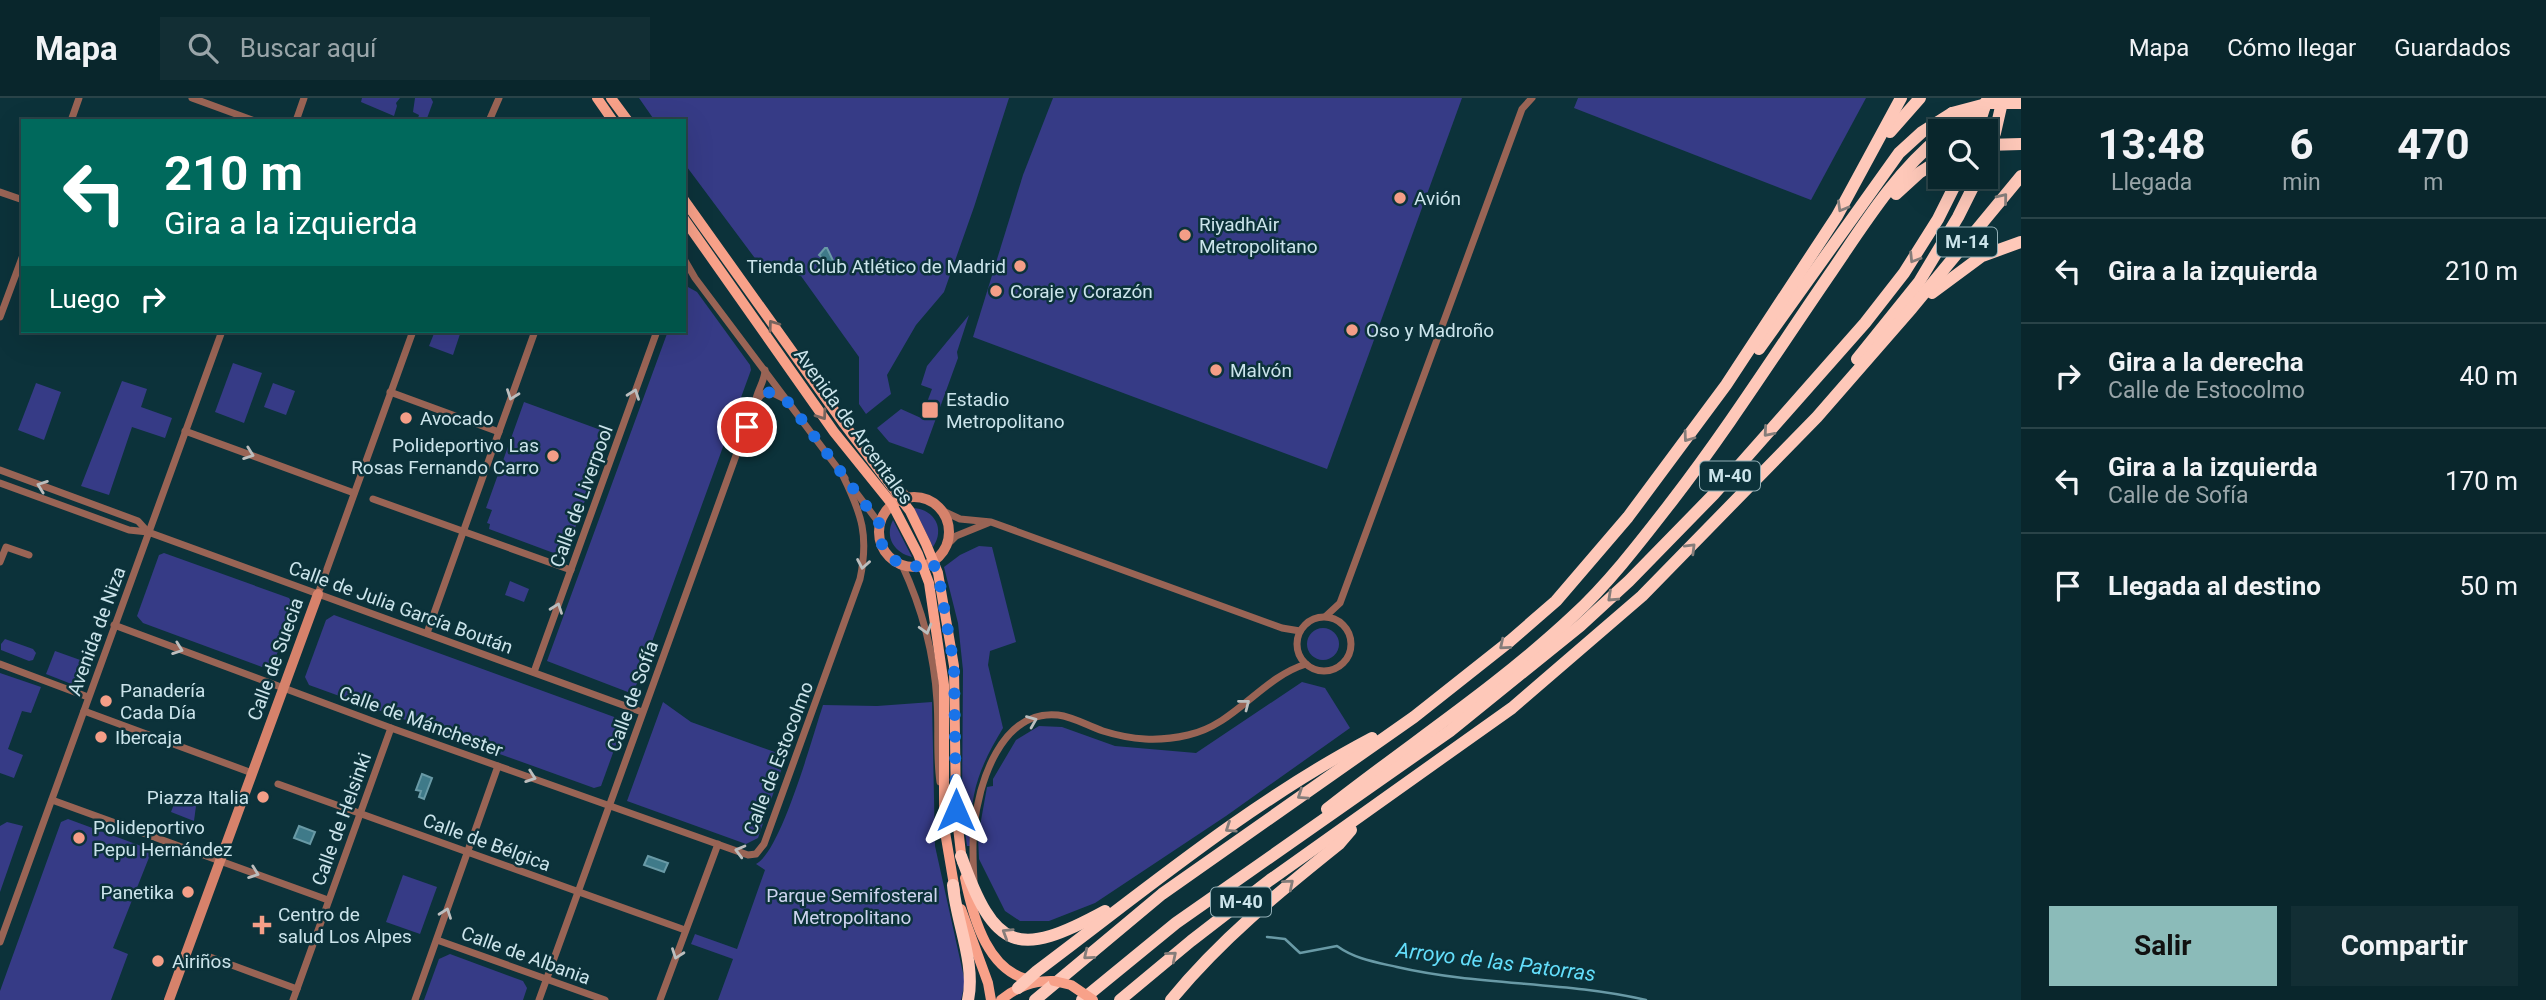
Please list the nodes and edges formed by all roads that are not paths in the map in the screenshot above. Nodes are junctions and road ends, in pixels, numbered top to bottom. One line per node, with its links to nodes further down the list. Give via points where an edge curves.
1 (79, 98): 15 (street)
2 (192, 98): 16 (street)
3 (304, 98): 17 (street)
4 (597, 98): 19 (main road)
5 (611, 98): 20 (main road)
6 (1522, 98): 14 (street)
7 (1532, 98): 14 (street)
8 (1901, 98): 29 (highway)
9 (1920, 98): 29 (highway)
10 (1987, 98): 23 (highway)
11 (2003, 98): 21 (highway, bridge); 24 (highway)
12 (498, 99): 18 (street)
13 (2021, 103): 22 (highway, bridge, via 1990,103)
14 (1522, 108): 76 (street)
15 (72, 119)
16 (250, 119)
17 (297, 119)
18 (490, 119)
19 (612, 119)
20 (627, 119)
21 (1959, 119)
22 (1959, 119)
23 (1981, 119)
24 (1998, 120)
25 (1928, 130): 49 (highway, via 1899,153 1751,360)
26 (2021, 144): 27 (highway, bridge)
27 (1998, 145)
28 (1928, 146): 41 (highway, via 1870,216)
29 (1875, 148): 49 (highway, one-way to 49, via 1837,216)
30 (1928, 167): 41 (highway, via 1894,197)
31 (2021, 176): 42 (highway, M-14, one-way to 31)
32 (1953, 189): 105 (highway, M-40, one-way to 105, via 1904,273 1865,323 1714,494 1629,581 1450,731)
33 (1972, 189): 55 (highway, M-40, via 1919,282)
34 (0, 192): 35 (street)
35 (21, 199)
36 (686, 203): 62 (main road, Avenida de Arcentales, one-way to 36)
37 (686, 222): 62 (main road, Avenida de Arcentales, one-way to 62, via 834,432)
38 (2021, 242): 42 (highway, via 1969,264)
39 (21, 260): 43 (street)
40 (687, 270): 48 (street, Calle de Estocolmo)
41 (1815, 295): 105 (highway, via 1673,500 1573,617 1445,722)
42 (1912, 307): 55 (highway)
43 (0, 317)
44 (221, 333): 53 (street, Avenida de Niza)
45 (412, 333): 50 (street, Calle de Suecia)
46 (532, 333): 54 (street, one-way to 54)
47 (656, 333): 74 (street, Calle de Liverpool, one-way to 47)
48 (765, 370): 51 (street, Calle de Sofía); 52 (street, Calle de Estocolmo)
49 (1726, 385): 91 (highway, one-way to 91, via 1628,517 1556,601)
50 (390, 392): 54 (street); 59 (street, Calle de Suecia)
51 (755, 402): 52 (street, via 769,391); 90 (street, Calle de Sofía)
52 (790, 404): 57 (street, Calle de Estocolmo)
53 (185, 431): 59 (street, one-way to 59); 68 (street, Avenida de Niza)
54 (499, 432): 67 (street)
55 (1775, 460): 100 (highway, M-40, one-way to 55, via 1512,708 1643,596)
56 (0, 470): 60 (street, Calle de Julia García Boután, one-way to 56)
57 (843, 476): 66 (street, Calle de Estocolmo); 101 (street, Calle de Estocolmo, one-way to 101, via 866,543 860,579 764,844 756,854 748,855)
58 (0, 483): 63 (street, Calle de Julia García Boután)
59 (354, 493): 75 (street, Calle de Suecia)
60 (70, 496): 63 (street); 68 (street, Calle de Julia García Boután, via 138,522)
61 (373, 499): 67 (street)
62 (900, 500): 64 (street, via 926,498); 66 (street); 72 (main road, Avenida de Arcentales, via 915,545)
63 (66, 507): 68 (street, Calle de Julia García Boután)
64 (943, 511): 65 (street, via 960,519); 69 (street, via 949,528)
65 (991, 522): 69 (street, via 956,536); 80 (street)
66 (879, 523): 73 (street, via 883,548)
67 (463, 531): 74 (street); 82 (street)
68 (148, 532): 75 (street, Calle de Julia García Boután); 79 (street, Avenida de Niza)
69 (947, 545): 72 (street)
70 (29, 555): 71 (street, via 6,547)
71 (0, 562)
72 (928, 564): 73 (street); 97 (main road, Avenida de Arcentales, via 944,685); 103 (main road, Avenida de Arcentales, via 940,584 954,666)
73 (902, 565): 97 (street, Avenida de Arcentales, one-way to 97, via 932,657)
74 (571, 570): 86 (street, Calle de Liverpool, one-way to 74)
75 (317, 594): 82 (street, Calle de Julia García Boután); 87 (street, Calle de Suecia)
76 (1339, 607): 77 (street); 78 (street)
77 (1326, 617): 78 (street); 81 (street, via 1311,620)
78 (1343, 624): 85 (street, via 1351,648 1344,663 1329,671)
79 (114, 625): 87 (street, Calle de Mánchester, one-way to 87); 88 (street, Avenida de Niza)
80 (1282, 628): 81 (street); 83 (street)
81 (1300, 631): 83 (street)
82 (427, 633): 86 (street, Calle de Julia García Boután)
83 (1296, 643): 85 (street)
84 (0, 664): 88 (street)
85 (1306, 664): 108 (street, one-way to 85, via 976,809 988,769 1013,731 1032,719 1055,715 1143,740 1192,734 1227,719)
86 (534, 672): 90 (street, Calle de Julia García Boután)
87 (283, 688): 92 (street, Calle de Mánchester); 94 (street, Calle de Suecia)
88 (88, 697): 89 (street, Avenida de Niza)
89 (84, 711): 94 (street); 96 (street, Avenida de Niza)
90 (642, 712): 98 (street, Calle de Sofía)
91 (1414, 717): 109 (highway, one-way to 109, via 1315,772); 128 (highway, one-way to 128, via 1162,894)
92 (391, 728): 93 (street, Calle de Mánchester); 99 (street, Calle de Helsinki)
93 (498, 766): 98 (street, Calle de Mánchester, one-way to 98); 102 (street)
94 (252, 773): 104 (street, Calle de Suecia)
95 (278, 784): 99 (street, Calle de Bélgica)
96 (52, 800): 104 (street); 111 (street, Avenida de Niza)
97 (943, 801): 106 (main road, Avenida de Arcentales)
98 (610, 804): 101 (street, Calle de Mánchester); 107 (street, Calle de Sofía)
99 (360, 813): 102 (street, Calle de Bélgica); 110 (street, Calle de Helsinki)
100 (1368, 813): 131 (highway, M-40, one-way to 100, via 1270,880); 132 (highway, one-way to 100, via 1242,924 1339,844)
101 (718, 844): 112 (street, Calle de Estocolmo)
102 (468, 852): 107 (street, Calle de Bélgica); 113 (street, one-way to 102)
103 (961, 856): 108 (highway); 117 (main road, Avenida de Arcentales, via 973,909 992,953)
104 (220, 861): 110 (street, one-way to 110); 119 (street, Calle de Suecia)
105 (1250, 870): 129 (highway, M-40)
106 (953, 885): 125 (highway, via 969,968); 126 (main road, Avenida de Arcentales)
107 (578, 891): 112 (street, Calle de Bélgica); 116 (street, Calle de Sofía)
108 (974, 893): 109 (highway, one-way to 108, via 1066,932 1027,941 999,929)
109 (1136, 894): 117 (highway)
110 (328, 900): 118 (street, Calle de Helsinki)
111 (3, 927): 114 (street, Avenida de Niza)
112 (685, 930): 124 (street, Calle de Estocolmo, one-way to 124)
113 (437, 940): 116 (street, Calle de Albania); 121 (street)
114 (0, 942)
115 (210, 957): 118 (street)
116 (547, 978): 122 (street, Calle de Sofía); 123 (street, Calle de Albania)
117 (1029, 980): 127 (main road); 130 (main road, bridge, via 1071,985)
118 (298, 989): 120 (street, Calle de Helsinki)
119 (169, 1000)
120 (293, 1000)
121 (415, 1000)
122 (539, 1000)
123 (605, 1000)
124 (660, 1000)
125 (968, 1000)
126 (991, 1000)
127 (1001, 1000)
128 (1035, 1000)
129 (1082, 1000)
130 (1093, 1000)
131 (1120, 1000)
132 (1171, 1000)

